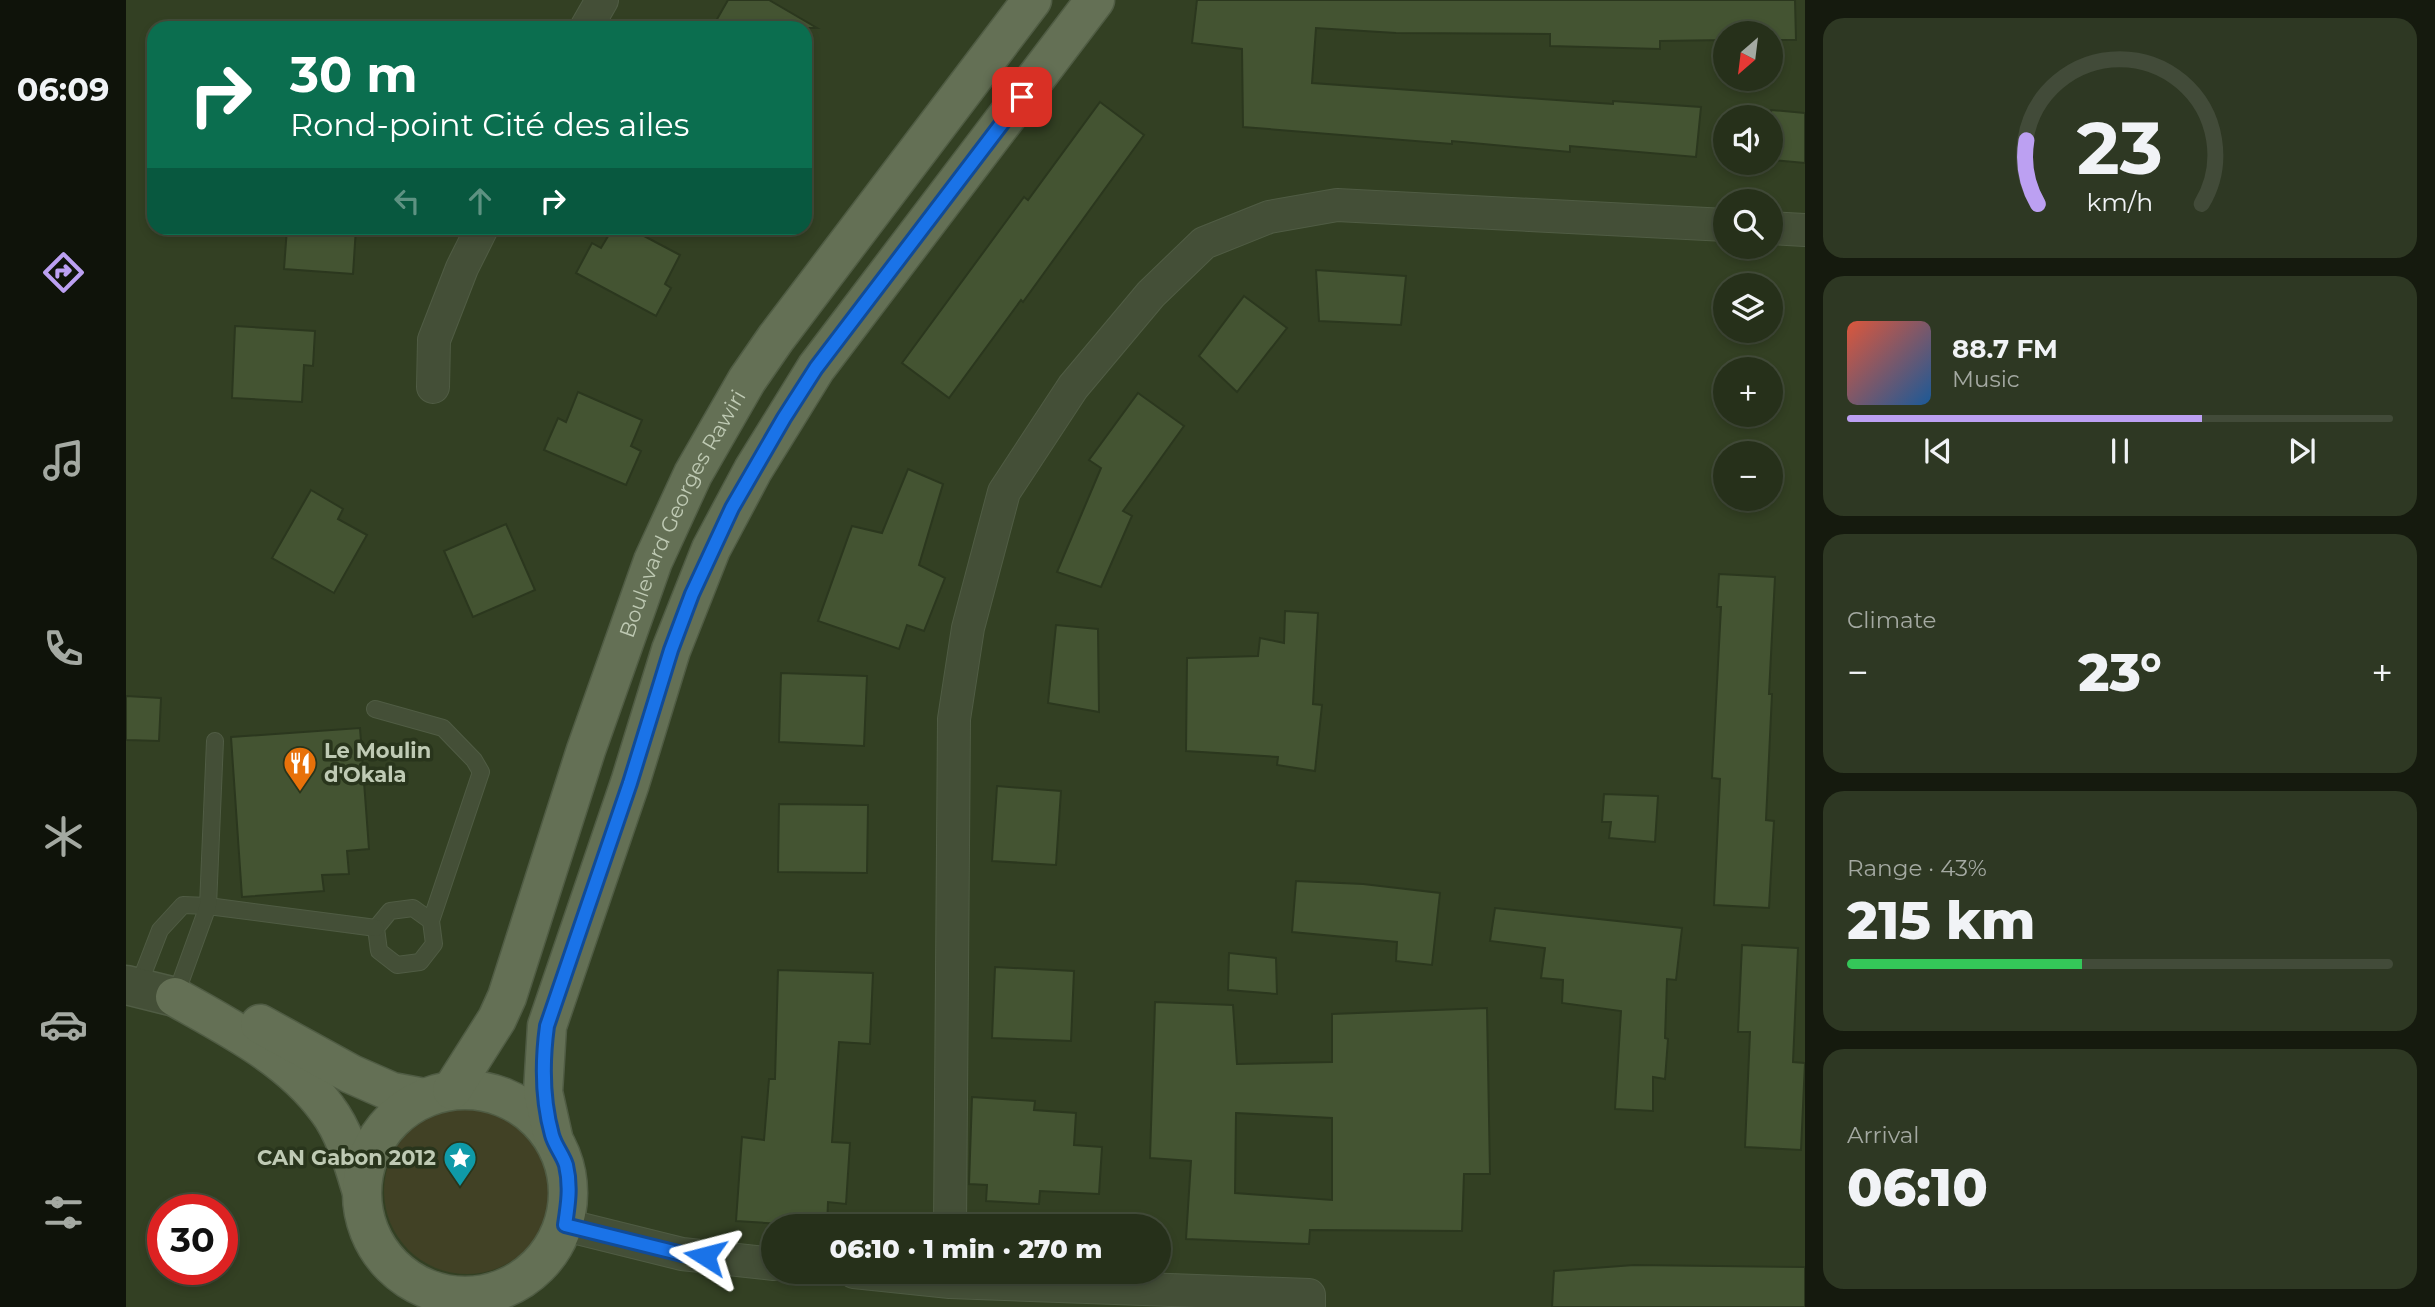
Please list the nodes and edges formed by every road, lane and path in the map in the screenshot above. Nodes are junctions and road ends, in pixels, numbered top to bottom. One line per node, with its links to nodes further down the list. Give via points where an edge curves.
1 (602, 0): 4 (street)
2 (1032, 0): 17 (main road, Boulevard Georges Rawiri, via 776,338 693,474 638,598 507,997 497,1018)
3 (1096, 0): 18 (main road, Boulevard Georges Rawiri, via 816,368 759,459 711,549 671,650 547,1026 543,1091)
4 (590, 21)
5 (1713, 224): 20 (street, via 1337,205 1269,217 1204,243 1151,294 1073,387 1004,492 968,628 954,719)
6 (1783, 229): 7 (street)
7 (1805, 230)
8 (479, 235): 9 (street, via 434,340)
9 (433, 387)
10 (375, 709): 13 (lane, via 443,728 481,772)
11 (215, 741): 12 (lane)
12 (208, 906): 14 (lane); 15 (lane, via 183,905 175,913 160,930); 16 (lane)
13 (431, 921): 14 (lane, via 412,908 390,911); 14 (lane, via 434,944 420,962 397,965 379,951)
14 (376, 928)
15 (132, 986): 16 (street)
16 (175, 997): 17 (main road, via 225,1008 392,1092); 19 (main road, via 246,1036 310,1090 328,1109)
17 (438, 1094): 18 (main road, via 481,1091 509,1099 534,1115); 19 (main road, via 399,1113 379,1134 366,1160)
18 (552, 1137): 21 (main road, via 566,1165 570,1195)
19 (361, 1189): 25 (main road, via 364,1217 375,1244 392,1268)
20 (950, 1214)
21 (556, 1241): 22 (street); 25 (main road, via 521,1282 487,1295); 26 (main road)
22 (761, 1263)
23 (930, 1284): 24 (street)
24 (949, 1287): 27 (street, via 1310,1295)
25 (427, 1296)
26 (536, 1307)
27 (1309, 1307)

